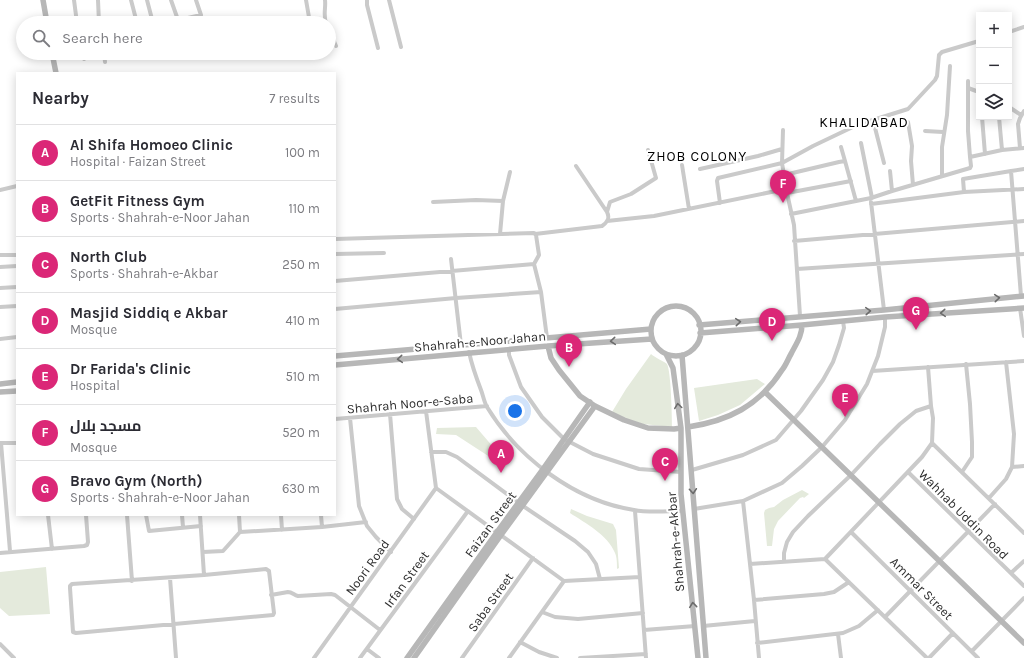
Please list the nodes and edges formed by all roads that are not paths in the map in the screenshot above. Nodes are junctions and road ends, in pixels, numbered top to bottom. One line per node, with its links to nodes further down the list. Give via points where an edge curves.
1 (43, 0): 12 (main road)
2 (74, 0): 13 (street)
3 (98, 0): 14 (street)
4 (131, 0): 15 (street)
5 (147, 0): 16 (street)
6 (172, 0): 17 (street)
7 (196, 0): 18 (street, via 201,15)
8 (306, 0): 19 (street)
9 (325, 0): 20 (street)
10 (367, 0): 25 (street)
11 (389, 0): 24 (street)
12 (46, 16)
13 (77, 16)
14 (99, 16)
15 (134, 16)
16 (151, 16)
17 (177, 16)
18 (196, 16)
19 (309, 16)
20 (325, 16)
21 (1024, 27): 22 (street)
22 (1012, 31)
23 (976, 42): 34 (street, via 942,52 939,55 935,80 912,106)
24 (401, 47)
25 (378, 48)
26 (53, 60): 28 (main road)
27 (950, 66): 40 (street)
28 (56, 72)
29 (968, 81): 30 (street)
30 (968, 88): 31 (street); 48 (street)
31 (976, 91)
32 (1012, 108): 33 (street)
33 (1023, 113): 43 (street, via 1018,124)
34 (873, 120): 50 (street, via 851,128); 51 (street)
35 (982, 120): 47 (street)
36 (999, 120): 46 (street)
37 (908, 122): 64 (street, via 912,146)
38 (784, 130): 44 (street)
39 (925, 131): 40 (street)
40 (944, 132): 61 (street)
41 (861, 143): 72 (street)
42 (841, 147): 49 (street)
43 (1022, 148): 46 (street)
44 (782, 149): 50 (street); 54 (street)
45 (648, 150): 79 (street, via 656,178 631,194 611,201)
46 (1002, 150): 47 (street)
47 (985, 154): 48 (street)
48 (970, 157): 56 (street, via 971,167)
49 (845, 161): 60 (street); 63 (street)
50 (782, 163): 60 (street); 76 (street, via 718,178)
51 (884, 163)
52 (682, 165): 78 (street)
53 (576, 166): 79 (street)
54 (700, 169)
55 (1024, 169): 59 (street)
56 (962, 170): 61 (street); 62 (street)
57 (890, 171): 70 (street)
58 (510, 172): 73 (street)
59 (1011, 172): 62 (street); 68 (street)
60 (784, 175): 69 (street)
61 (942, 176): 64 (street)
62 (963, 179): 71 (street)
63 (851, 181): 69 (street); 74 (street)
64 (913, 185): 70 (street)
65 (16, 186): 67 (street)
66 (1024, 189): 68 (street)
67 (0, 190)
68 (1012, 190): 71 (street); 83 (street)
69 (786, 191): 76 (street); 80 (street)
70 (892, 191): 72 (street)
71 (964, 192): 77 (street)
72 (872, 198): 74 (street); 77 (street)
73 (503, 201): 75 (street); 84 (street)
74 (856, 201): 80 (street)
75 (433, 202)
76 (720, 203): 78 (street)
77 (871, 204): 86 (street)
78 (689, 209): 81 (street)
79 (607, 212): 81 (street)
80 (791, 214): 88 (street)
81 (607, 221): 85 (street, via 602,226)
82 (1024, 221): 83 (street)
83 (1015, 222): 86 (street); 91 (street)
84 (500, 234): 85 (street); 87 (street)
85 (535, 234): 96 (street, via 539,255)
86 (875, 234): 88 (street); 97 (street)
87 (336, 239)
88 (794, 241): 100 (street)
89 (384, 253): 90 (street)
90 (336, 254)
91 (1017, 254): 92 (street); 97 (street); 106 (street)
92 (1024, 254)
93 (0, 255): 94 (street)
94 (16, 255)
95 (451, 259): 101 (street)
96 (534, 264): 101 (street); 105 (street)
97 (879, 264): 100 (street); 112 (street)
98 (0, 266): 99 (street)
99 (16, 266)
100 (797, 269): 113 (street)
101 (452, 271): 102 (street); 107 (street)
102 (336, 281)
103 (16, 287): 104 (street)
104 (0, 288)
105 (541, 292): 107 (street); 123 (street)
106 (1023, 296): 112 (main road, one-way to 106)
107 (456, 298): 111 (street); 125 (street)
108 (16, 306): 109 (street)
109 (0, 307)
110 (1022, 308): 114 (main road, one-way to 114); 120 (street)
111 (336, 309)
112 (884, 310): 113 (main road, one-way to 112)
113 (800, 316): 116 (main road, one-way to 113)
114 (886, 317): 115 (main road); 139 (street, via 878,356)
115 (843, 321): 117 (main road); 153 (street, via 844,328 833,362 813,396)
116 (700, 325): 118 (main road, via 693,314 681,307 674,307 659,313 651,324); 119 (main road)
117 (802, 326): 119 (main road); 144 (main road, via 802,333 782,370)
118 (651, 329): 123 (main road, Shahrah-e-Noor Jahan); 124 (main road)
119 (700, 333): 132 (main road, via 694,348)
120 (1024, 336)
121 (0, 338): 122 (street)
122 (16, 338)
123 (547, 338): 125 (main road, Shahrah-e-Noor Jahan)
124 (652, 339): 126 (main road, Shahrah-e-Noor Jahan, one-way to 126); 130 (main road, via 659,350)
125 (462, 345): 127 (main road, Shahrah-e-Noor Jahan)
126 (548, 346): 128 (main road, Shahrah-e-Noor Jahan); 145 (main road, via 551,358 580,396)
127 (445, 347): 131 (main road); 133 (main road, Shahrah-e-Noor Jahan)
128 (509, 349): 129 (main road, Shahrah-e-Noor Jahan); 156 (street, via 521,387 542,417)
129 (469, 352): 131 (main road, Shahrah-e-Noor Jahan); 146 (street)
130 (666, 354): 132 (main road); 154 (main road, Shahrah-e-Akbar, one-way to 130, via 672,368)
131 (446, 355): 137 (main road, Shahrah-e-Noor Jahan, one-way to 137)
132 (682, 355): 155 (main road, Shahrah-e-Akbar)
133 (336, 356)
134 (1024, 361): 135 (street)
135 (1006, 362): 136 (street); 163 (street, via 1014,434)
136 (966, 364): 138 (street); 168 (street, via 972,458)
137 (336, 365)
138 (928, 367): 139 (street); 148 (street)
139 (872, 371): 160 (street, via 845,420)
140 (16, 382): 141 (main road)
141 (0, 384)
142 (16, 391): 143 (main road)
143 (0, 392)
144 (765, 392): 153 (main road); 155 (main road, via 745,409 726,418)
145 (590, 402): 147 (main road); 156 (main road, Faizan Street)
146 (487, 406): 149 (street, Shahrah Noor-e-Saba); 165 (street, via 507,435)
147 (595, 406): 154 (main road, via 648,428); 156 (main road, Faizan Street)
148 (931, 406): 159 (street); 169 (street, via 916,411 900,424)
149 (426, 411): 150 (street, Shahrah Noor-e-Saba); 161 (street)
150 (390, 414): 151 (street, Shahrah Noor-e-Saba); 189 (street, via 397,499 402,509)
151 (350, 418): 152 (street, Shahrah Noor-e-Saba); 190 (street, via 359,506)
152 (336, 419)
153 (794, 420): 160 (main road); 164 (street, via 776,440 743,456)
154 (681, 428): 166 (main road, Shahrah-e-Akbar)
155 (688, 428): 164 (main road, Shahrah-e-Akbar)
156 (567, 440): 165 (main road, Faizan Street); 166 (street, via 593,454 639,469)
157 (0, 443): 158 (street); 201 (street)
158 (16, 443)
159 (932, 444): 167 (street); 168 (street)
160 (822, 447): 169 (main road); 172 (street, via 782,483)
161 (431, 452): 170 (street); 174 (street, via 446,452 457,457)
162 (1024, 466): 163 (street)
163 (1012, 467): 171 (street, via 1006,479)
164 (692, 470): 176 (main road, Shahrah-e-Akbar, one-way to 176)
165 (545, 471): 174 (main road, Faizan Street); 178 (street, via 577,491 606,504)
166 (681, 472): 179 (main road, Shahrah-e-Akbar)
167 (908, 472): 173 (street); 195 (street, Wahhab Uddin Road)
168 (962, 472): 171 (street)
169 (851, 475): 173 (main road); 209 (street, via 793,532 787,542)
170 (436, 488): 177 (street); 189 (street, Noori Road)
171 (989, 498): 175 (street)
172 (743, 501): 176 (street); 210 (street)
173 (879, 502): 197 (street); 207 (main road)
174 (521, 504): 199 (main road, Faizan Street); 215 (street, via 588,552 596,564)
175 (995, 504): 195 (street); 198 (street)
176 (694, 509): 233 (main road, Shahrah-e-Akbar)
177 (468, 511): 199 (street); 234 (street, Irfan Street)
178 (635, 511): 179 (street); 213 (street)
179 (682, 511): 232 (main road, Shahrah-e-Akbar, one-way to 179)
180 (48, 516): 200 (street)
181 (86, 516): 200 (street, via 87,545)
182 (127, 516): 216 (street)
183 (146, 516): 192 (street, via 149,531)
184 (182, 516): 192 (street)
185 (200, 516): 191 (street)
186 (239, 516): 196 (street)
187 (281, 516): 194 (street)
188 (321, 516): 193 (street)
189 (414, 519): 204 (street, Noori Road)
190 (366, 522): 193 (street); 204 (street)
191 (201, 526): 192 (street); 203 (street)
192 (183, 527)
193 (322, 527): 194 (street)
194 (282, 530): 196 (street)
195 (968, 531): 207 (street); 211 (street, Wahhab Uddin Road)
196 (240, 532): 203 (street, via 223,551)
197 (851, 532): 206 (street); 220 (street, Ammar Street)
198 (1024, 533)
199 (499, 534): 205 (street); 250 (main road, Faizan Street); 251 (main road, Faizan Street)
200 (52, 549): 201 (street)
201 (10, 551): 202 (street)
202 (0, 552)
203 (203, 552): 212 (street)
204 (391, 552): 224 (street, Noori Road)
205 (533, 558): 217 (street); 252 (street, Saba Street)
206 (825, 559): 209 (street); 218 (street)
207 (939, 560): 220 (street); 230 (main road)
208 (1024, 560): 211 (street)
209 (784, 561): 210 (street)
210 (750, 564): 223 (street)
211 (1011, 573): 219 (street, Wahhab Uddin Road)
212 (204, 575): 214 (street); 221 (street, via 266,568 269,572)
213 (640, 577): 215 (street); 227 (street)
214 (170, 578): 216 (street); 231 (street)
215 (600, 579): 217 (street)
216 (132, 580): 231 (street, via 72,584 70,586 73,632)
217 (564, 581): 226 (street)
218 (849, 582): 223 (street, via 834,592 824,594); 225 (street)
219 (1024, 586)
220 (910, 590): 228 (street); 236 (street, Ammar Street)
221 (272, 595): 224 (street, via 288,592 298,596 335,594); 231 (street, via 273,615)
222 (1024, 598): 230 (street)
223 (754, 600): 229 (street)
224 (351, 606): 234 (street); 247 (street, Noori Road)
225 (878, 610): 228 (street); 237 (street, via 859,626)
226 (542, 612): 227 (street, via 555,617 578,619); 238 (street)
227 (643, 613): 235 (street)
228 (885, 617): 260 (street)
229 (755, 621): 233 (street); 239 (street)
230 (1001, 621): 241 (main road); 243 (street)
231 (174, 624): 246 (street)
232 (695, 626): 235 (street); 256 (main road, Shahrah-e-Akbar)
233 (703, 626): 257 (main road, Shahrah-e-Akbar)
234 (380, 630): 242 (street, Irfan Street)
235 (644, 630): 244 (street)
236 (953, 633): 243 (street, Ammar Street); 260 (street)
237 (838, 634): 239 (street); 259 (street)
238 (520, 642): 253 (street); 254 (street)
239 (757, 643): 258 (street)
240 (0, 644): 245 (street)
241 (1024, 644)
242 (367, 649): 248 (street, Irfan Street); 249 (street)
243 (972, 651): 261 (street, Ammar Street)
244 (646, 656): 255 (street)
245 (14, 658)
246 (176, 658)
247 (314, 658)
248 (360, 658)
249 (379, 658)
250 (407, 658)
251 (414, 658)
252 (462, 658)
253 (509, 658)
254 (557, 658)
255 (580, 658)
256 (698, 658)
257 (706, 658)
258 (758, 658)
259 (841, 658)
260 (928, 658)
261 (978, 658)

